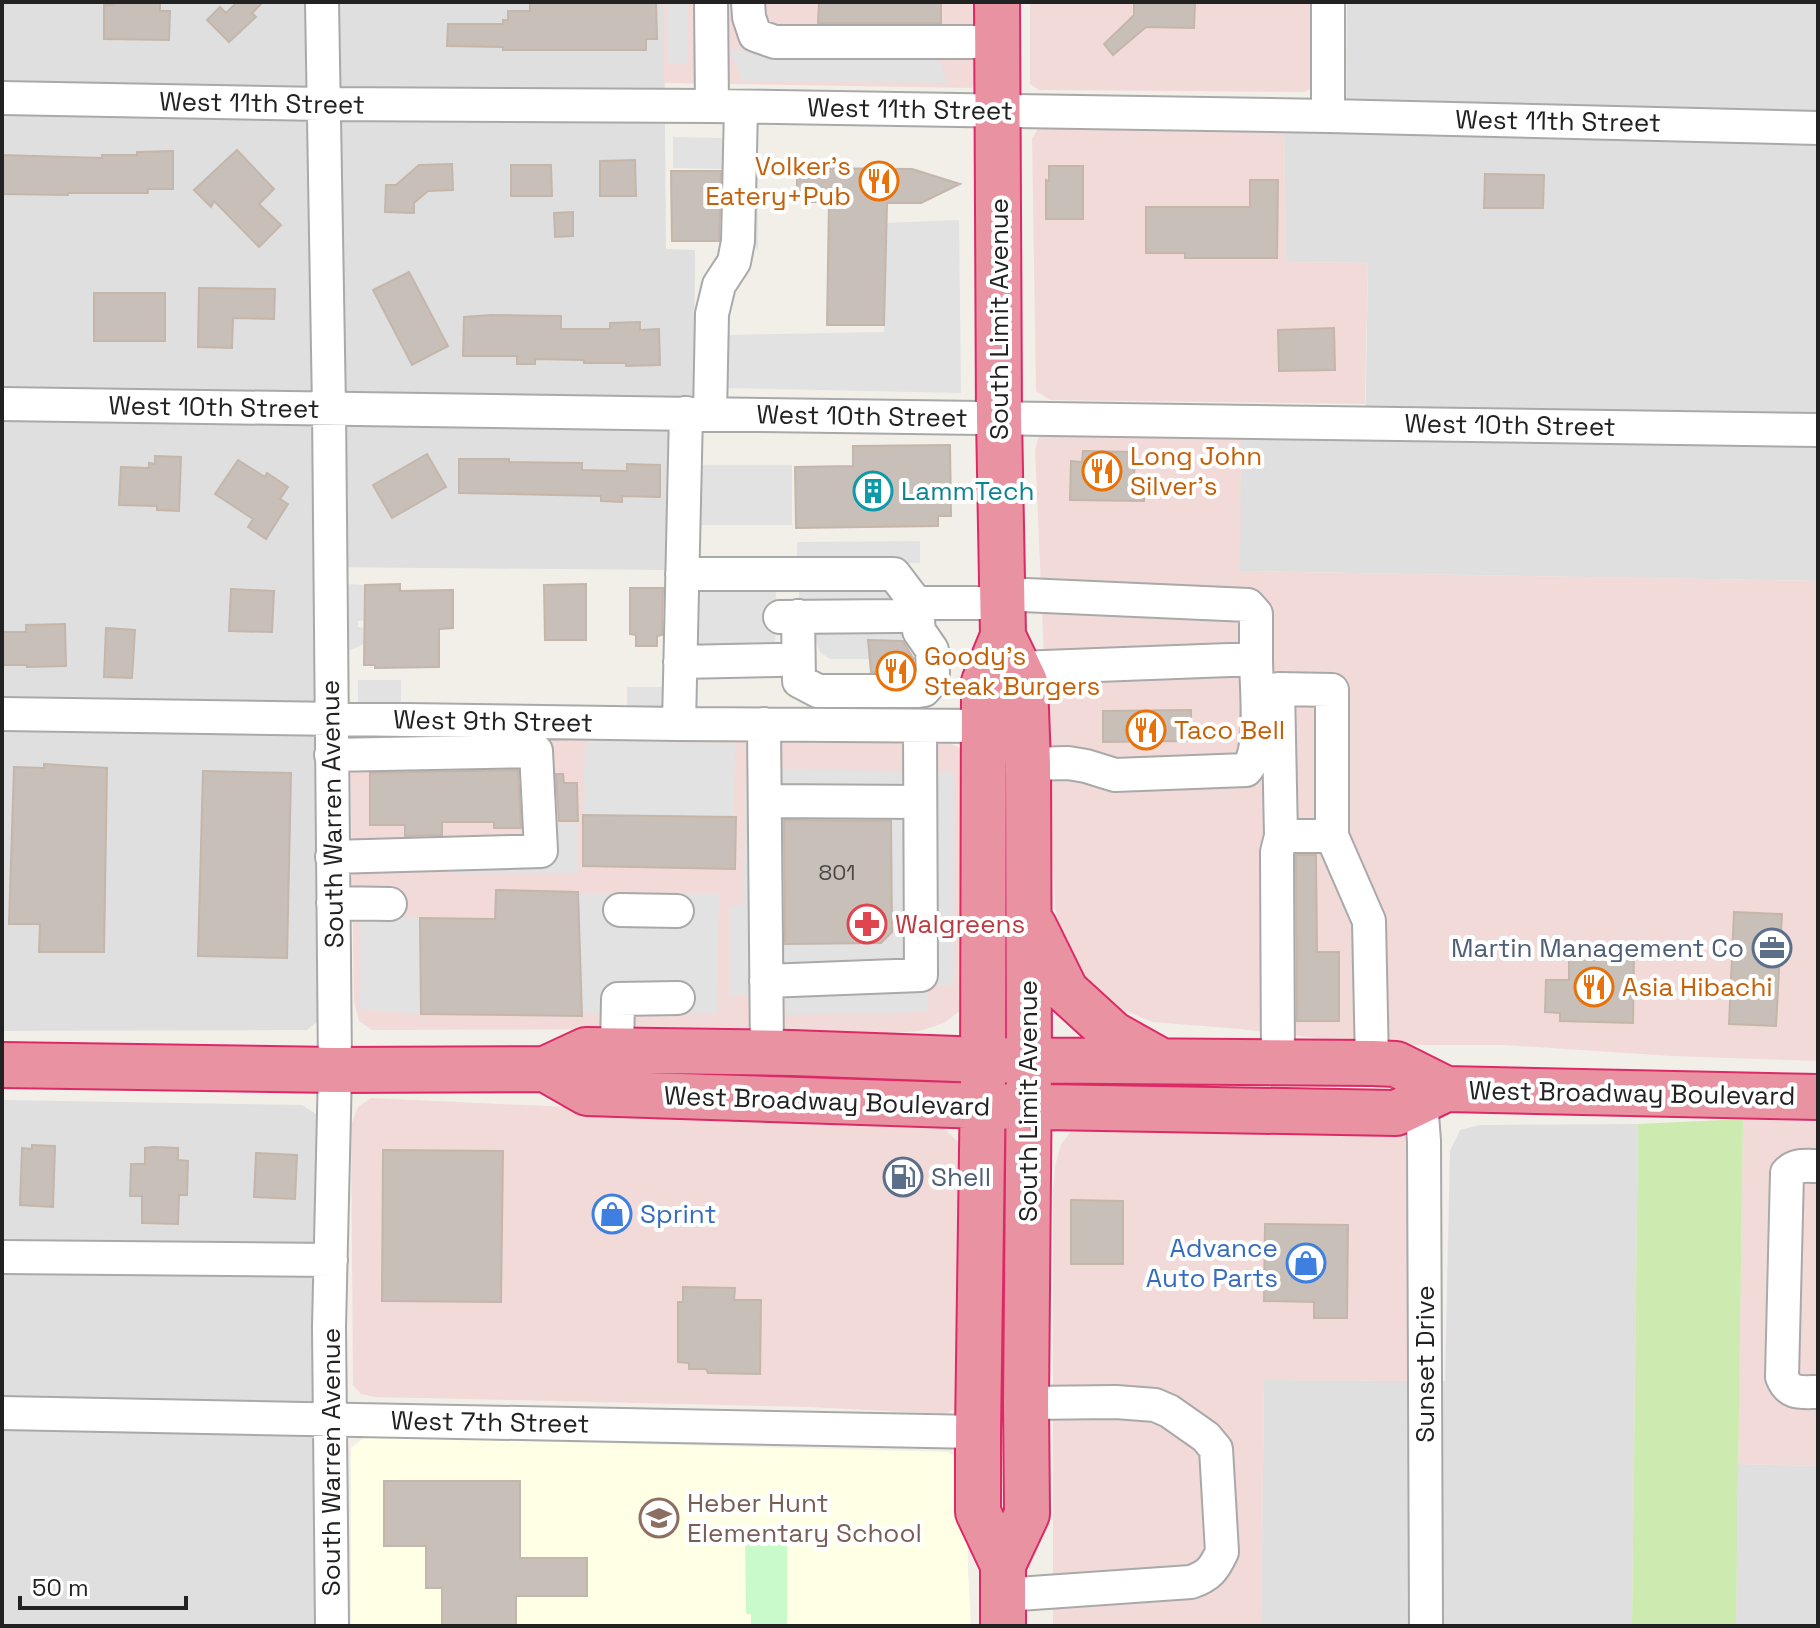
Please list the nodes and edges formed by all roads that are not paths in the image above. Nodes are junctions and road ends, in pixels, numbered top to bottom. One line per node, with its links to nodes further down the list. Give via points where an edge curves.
1 (322, 2): 9 (street, South Warren Avenue)
2 (711, 2): 6 (street)
3 (748, 2): 7 (street, via 755,35)
4 (1328, 2): 12 (street)
5 (997, 22): 7 (street); 11 (highway, South Limit Avenue)
6 (712, 42): 7 (street); 10 (street)
7 (775, 42)
8 (2, 98): 9 (street, West 11th Street)
9 (323, 104): 10 (street, West 11th Street); 15 (street, South Warren Avenue)
10 (727, 106): 11 (street, West 11th Street); 16 (street, via 738,241 712,314)
11 (997, 111): 12 (street, West 11th Street); 17 (highway, South Limit Avenue)
12 (1328, 116): 13 (street, West 11th Street)
13 (1818, 128)
14 (2, 404): 15 (street, West 10th Street)
15 (329, 408): 16 (street, West 10th Street); 26 (street, South Warren Avenue)
16 (698, 414): 17 (street, West 10th Street); 19 (street)
17 (999, 417): 18 (street, West 10th Street); 21 (highway, South Limit Avenue)
18 (1818, 430)
19 (682, 574): 20 (street, via 894,574); 23 (street)
20 (916, 603): 21 (street); 24 (street, via 900,616 789,616 799,681); 24 (street, via 919,631 932,650 933,673 924,690 818,691)
21 (1006, 625): 22 (street); 22 (street, via 1248,605 1256,614); 31 (highway, South Limit Avenue, via 984,682); 33 (highway, South Limit Avenue, via 1025,682)
22 (1256, 659): 33 (street, via 1256,737 1253,762 1246,770 1115,775 1068,763)
23 (680, 662): 24 (street); 27 (street)
24 (790, 671): 29 (street)
25 (2, 714): 26 (street, West 9th Street)
26 (331, 719): 27 (street, West 9th Street); 32 (street, South Warren Avenue)
27 (679, 724): 28 (street, West 9th Street)
28 (764, 724): 29 (street, West 9th Street); 34 (street)
29 (801, 724): 30 (street, West 9th Street)
30 (920, 726): 31 (street, West 9th Street); 35 (street)
31 (983, 726): 48 (highway, South Limit Avenue)
32 (331, 755): 38 (street, South Warren Avenue); 38 (street, via 536,751 541,851)
33 (1028, 764): 43 (highway, South Limit Avenue)
34 (765, 801): 35 (street); 44 (street)
35 (920, 802): 44 (street, via 921,975)
36 (1281, 836): 37 (street); 37 (street, via 1278,689 1332,690); 51 (street)
37 (1332, 836): 52 (street, via 1369,921)
38 (332, 857): 39 (street, South Warren Avenue)
39 (333, 903): 40 (street); 55 (street, South Warren Avenue)
40 (390, 904)
41 (620, 910): 42 (street)
42 (677, 911)
43 (1028, 914): 49 (highway, South Limit Avenue); 50 (highway, via 1066,991 1113,1034)
44 (766, 981): 47 (street)
45 (678, 998): 46 (street, via 618,999)
46 (617, 1050): 47 (highway, West Broadway Boulevard); 54 (highway, West Broadway Boulevard, via 586,1050)
47 (767, 1053): 48 (highway, West Broadway Boulevard)
48 (984, 1060): 49 (highway, West Broadway Boulevard); 58 (highway, South Limit Avenue)
49 (1029, 1060): 50 (highway, West Broadway Boulevard); 59 (highway, South Limit Avenue)
50 (1163, 1062): 51 (highway, West Broadway Boulevard)
51 (1278, 1063): 52 (highway, West Broadway Boulevard)
52 (1372, 1063): 56 (highway, West Broadway Boulevard, via 1396,1064)
53 (2, 1065): 55 (highway, West Broadway Boulevard)
54 (545, 1069): 55 (highway, West Broadway Boulevard); 58 (highway, West Broadway Boulevard, via 587,1093)
55 (335, 1070): 62 (street, South Warren Avenue)
56 (1434, 1095): 57 (highway, West Broadway Boulevard); 59 (highway, West Broadway Boulevard, via 1396,1113); 70 (street, Sunset Drive, via 1424,1141)
57 (1818, 1097)
58 (983, 1106): 59 (highway, West Broadway Boulevard); 67 (highway, South Limit Avenue)
59 (1029, 1107): 64 (highway, South Limit Avenue)
60 (1818, 1166): 63 (street, via 1798,1166 1787,1173 1782,1377 1792,1390)
61 (2, 1257): 62 (street)
62 (331, 1260): 66 (street, South Warren Avenue)
63 (1818, 1392)
64 (1026, 1403): 68 (highway, South Limit Avenue, via 1027,1514); 68 (street, via 1155,1405 1206,1437 1216,1449 1222,1552 1204,1578 1191,1582)
65 (2, 1413): 66 (street, West 7th Street)
66 (329, 1419): 67 (street, West 7th Street); 69 (street, South Warren Avenue)
67 (978, 1432): 68 (highway, South Limit Avenue, via 978,1512)
68 (1003, 1595)
69 (332, 1626)
70 (1426, 1626)

